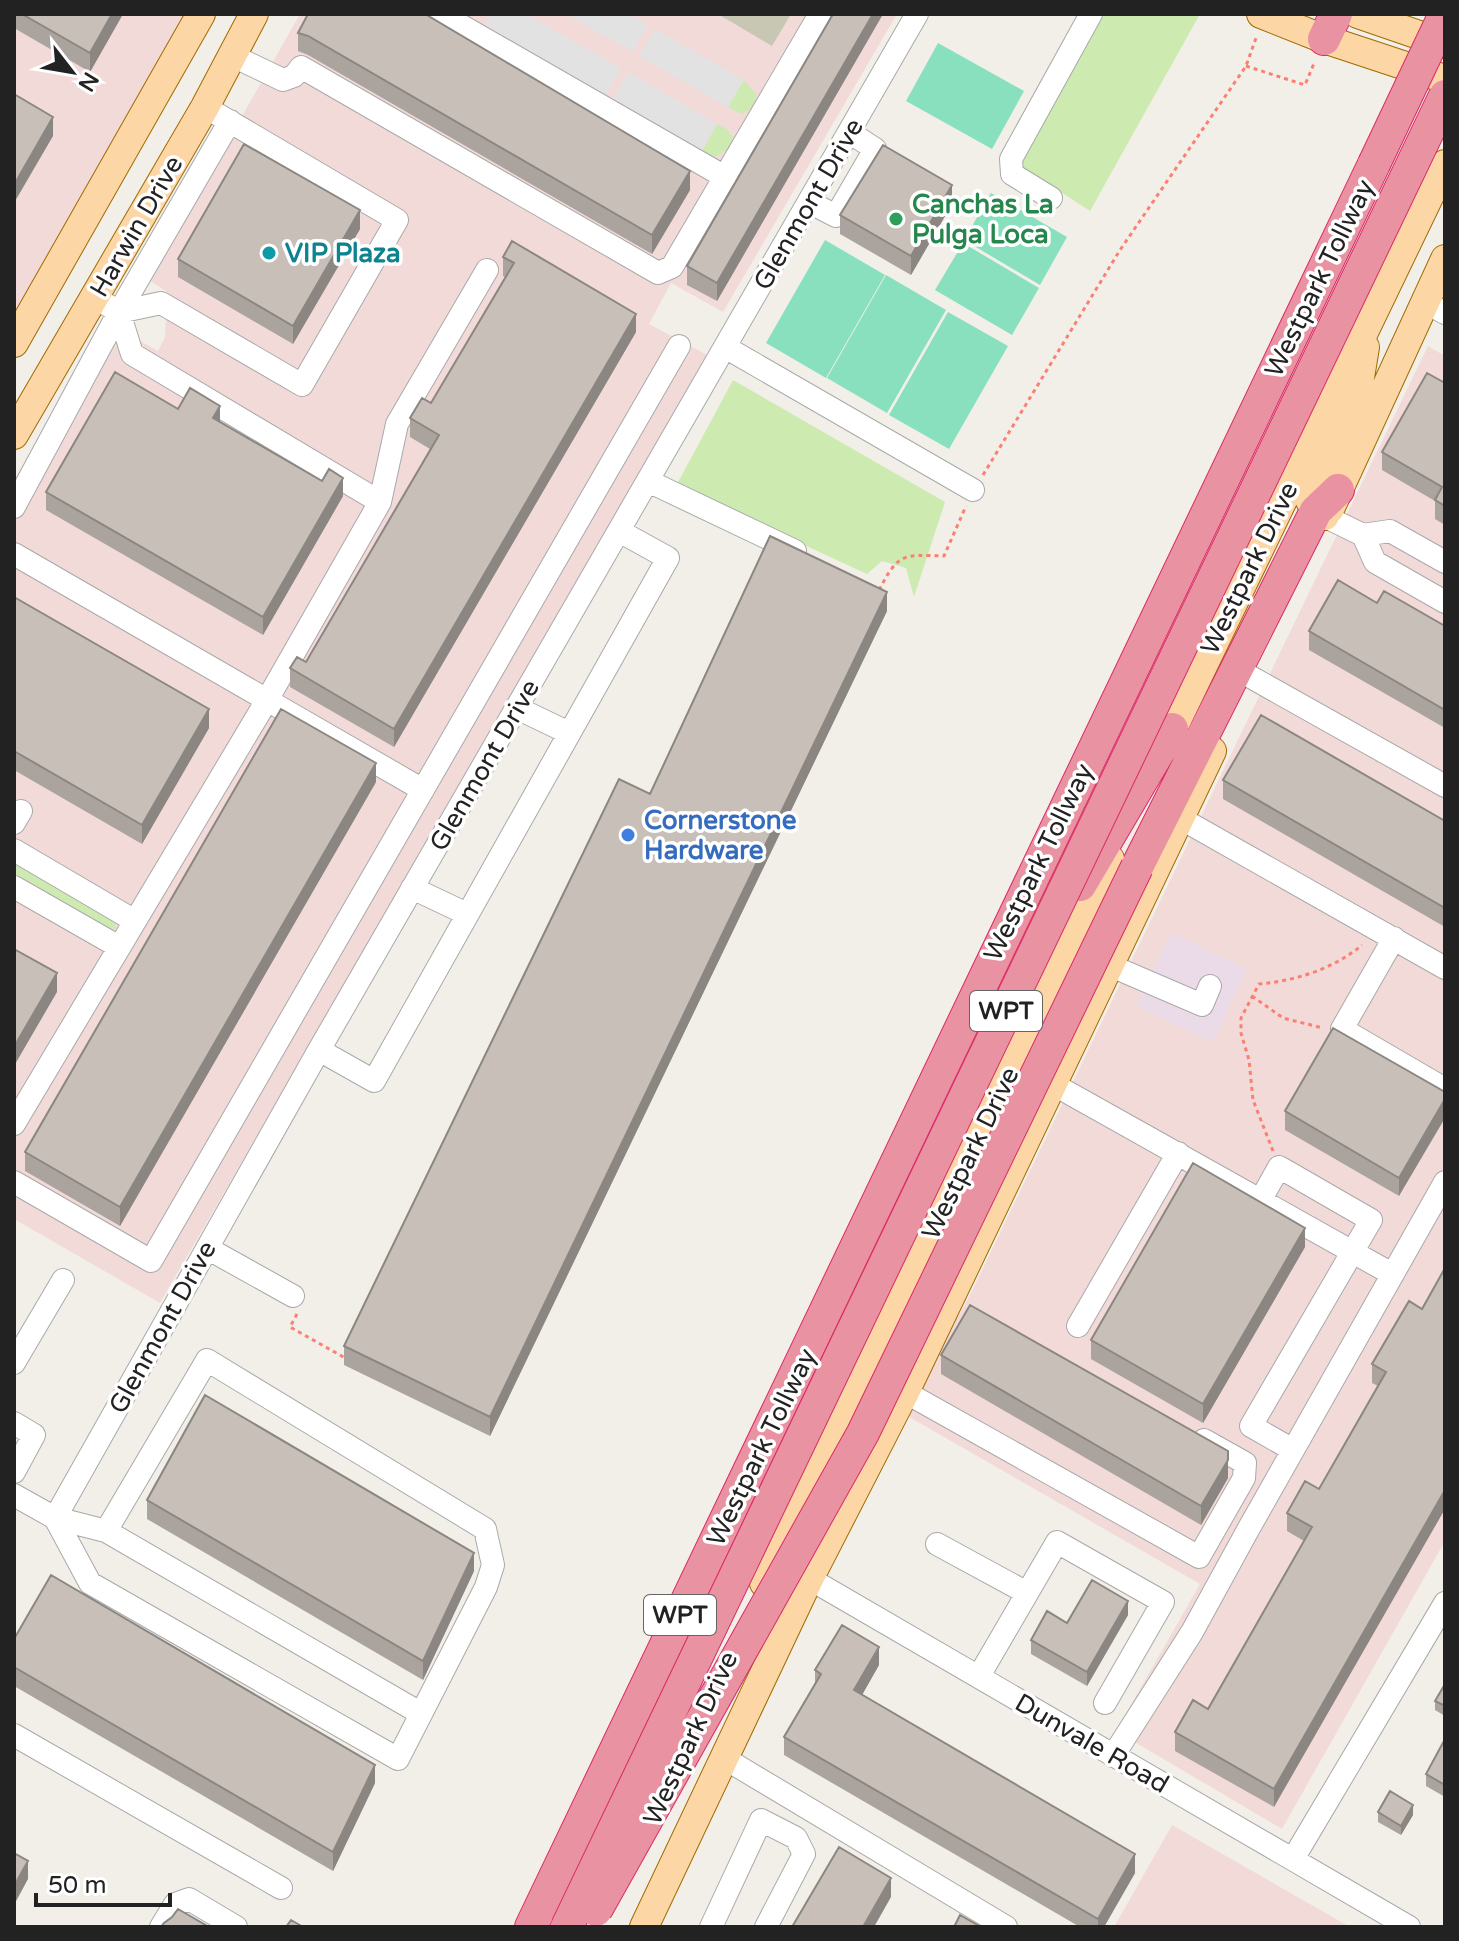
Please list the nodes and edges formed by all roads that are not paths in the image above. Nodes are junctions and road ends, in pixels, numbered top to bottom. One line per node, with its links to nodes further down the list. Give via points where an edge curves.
1 (254, 14): 12 (main road, Harwin Drive)
2 (441, 14): 19 (street)
3 (820, 14): 19 (street)
4 (917, 14): 17 (street, Glenmont Drive)
5 (1091, 14): 20 (street, via 1011,159 1012,174)
6 (1358, 14): 11 (main road)
7 (1445, 14): 75 (highway, Westpark Tollway / WPT, bridge)
8 (1263, 15): 10 (main road)
9 (196, 22): 12 (main road); 28 (main road, Harwin Drive)
10 (1330, 26): 13 (main road)
11 (1445, 44)
12 (231, 55): 15 (main road, Harwin Drive); 19 (street, via 283,80 301,67 658,273 672,267)
13 (1445, 79)
14 (1445, 96): 103 (highway, Westpark Tollway / WPT, bridge)
15 (205, 107): 16 (street); 24 (main road, Harwin Drive)
16 (230, 121): 26 (street); 26 (street, via 397,220 302,385 161,303)
17 (849, 132): 21 (street, Glenmont Drive); 21 (street, via 875,149 836,216)
18 (1445, 164): 27 (main road, Westpark Drive)
19 (725, 177)
20 (1051, 198)
21 (809, 202): 30 (street, Glenmont Drive)
22 (1445, 259): 25 (main road, Westpark Drive)
23 (487, 270): 34 (street, via 397,424)
24 (94, 297): 26 (street); 31 (main road, Harwin Drive)
25 (1435, 308): 35 (main road, Westpark Drive)
26 (119, 312): 34 (street, via 132,354); 36 (street)
27 (1369, 319): 35 (main road, via 1356,402 1310,501); 46 (main road, Westpark Drive)
28 (14, 343)
29 (679, 346): 49 (street)
30 (725, 347): 32 (street, Glenmont Drive); 33 (street)
31 (14, 435)
32 (648, 481): 37 (street, Glenmont Drive); 41 (street)
33 (973, 490)
34 (380, 502): 44 (street)
35 (1327, 506): 38 (street); 43 (main road, Westpark Drive); 104 (highway, bridge, via 1137,867 863,1433)
36 (14, 507)
37 (619, 531): 45 (street, Glenmont Drive); 47 (street, via 668,558)
38 (1363, 535): 40 (street, via 1390,531); 42 (street, via 1375,562)
39 (14, 554): 44 (street)
40 (1445, 562)
41 (821, 563)
42 (1445, 602)
43 (1249, 676): 48 (street); 50 (main road, Westpark Drive)
44 (267, 700): 49 (street); 55 (street)
45 (517, 708): 47 (street); 53 (street, Glenmont Drive)
46 (1172, 729): 75 (highway); 88 (main road, Westpark Drive)
47 (569, 733): 54 (street)
48 (1445, 786)
49 (423, 790): 66 (street, via 151,1261)
50 (1180, 818): 56 (street); 58 (main road, Westpark Drive)
51 (14, 850): 55 (street)
52 (14, 887): 57 (street)
53 (412, 888): 54 (street); 61 (street, Glenmont Drive)
54 (467, 914): 61 (street, via 374,1081)
55 (135, 921): 57 (street)
56 (1387, 934): 59 (street); 63 (street, via 1342,1029)
57 (119, 947): 64 (street)
58 (1109, 965): 60 (street, via 1202,1005); 62 (main road, Westpark Drive)
59 (1445, 968)
60 (1210, 986)
61 (319, 1050): 69 (street, Glenmont Drive)
62 (1051, 1083): 65 (street); 74 (main road, Westpark Drive)
63 (1445, 1089)
64 (14, 1124)
65 (1178, 1153): 68 (street); 77 (street)
66 (14, 1182)
67 (1445, 1182): 71 (street)
68 (1260, 1201): 70 (street); 70 (street, via 1279,1167 1371,1220)
69 (207, 1248): 73 (street); 85 (street, Glenmont Drive)
70 (1352, 1253): 71 (street); 82 (street, via 1251,1426)
71 (1392, 1274): 82 (street)
72 (63, 1280): 78 (street)
73 (293, 1296)
74 (948, 1300): 76 (street); 79 (main road, Westpark Drive)
75 (830, 1304): 102 (highway, Westpark Tollway / WPT)
76 (975, 1311)
77 (1078, 1326)
78 (14, 1363)
79 (905, 1392): 81 (street, via 1199,1557 1244,1478 1245,1463); 89 (main road, Westpark Drive)
80 (14, 1423): 83 (street, via 34,1435)
81 (1191, 1432)
82 (1293, 1450): 96 (street, via 1223,1578)
83 (14, 1472)
84 (14, 1495): 85 (street)
85 (55, 1518): 86 (street); 94 (street, via 90,1583 398,1759)
86 (106, 1531): 94 (street); 94 (street, via 207,1360 485,1529 493,1565 486,1587)
87 (937, 1544): 90 (street)
88 (775, 1559): 89 (street, Dunvale Road); 105 (main road, Westpark Drive)
89 (809, 1579): 92 (street, Dunvale Road); 97 (main road, Westpark Drive)
90 (1027, 1593): 92 (street); 93 (street, via 1057,1542 1163,1602)
91 (1445, 1603): 98 (street)
92 (979, 1676): 96 (street, Dunvale Road)
93 (1105, 1703)
94 (420, 1713)
95 (14, 1735): 99 (street)
96 (1113, 1756): 98 (street, Dunvale Road)
97 (724, 1758): 106 (main road, Westpark Drive); 109 (street)
98 (1293, 1859): 110 (street, Dunvale Road)
99 (281, 1888)
100 (161, 1927): 101 (street, via 175,1904 189,1899)
101 (236, 1927)
102 (531, 1927)
103 (567, 1927)
104 (586, 1927)
105 (601, 1927)
106 (644, 1927)
107 (711, 1927): 108 (street, via 761,1820 796,1838 804,1854)
108 (766, 1927)
109 (1006, 1927)
110 (1409, 1927)

